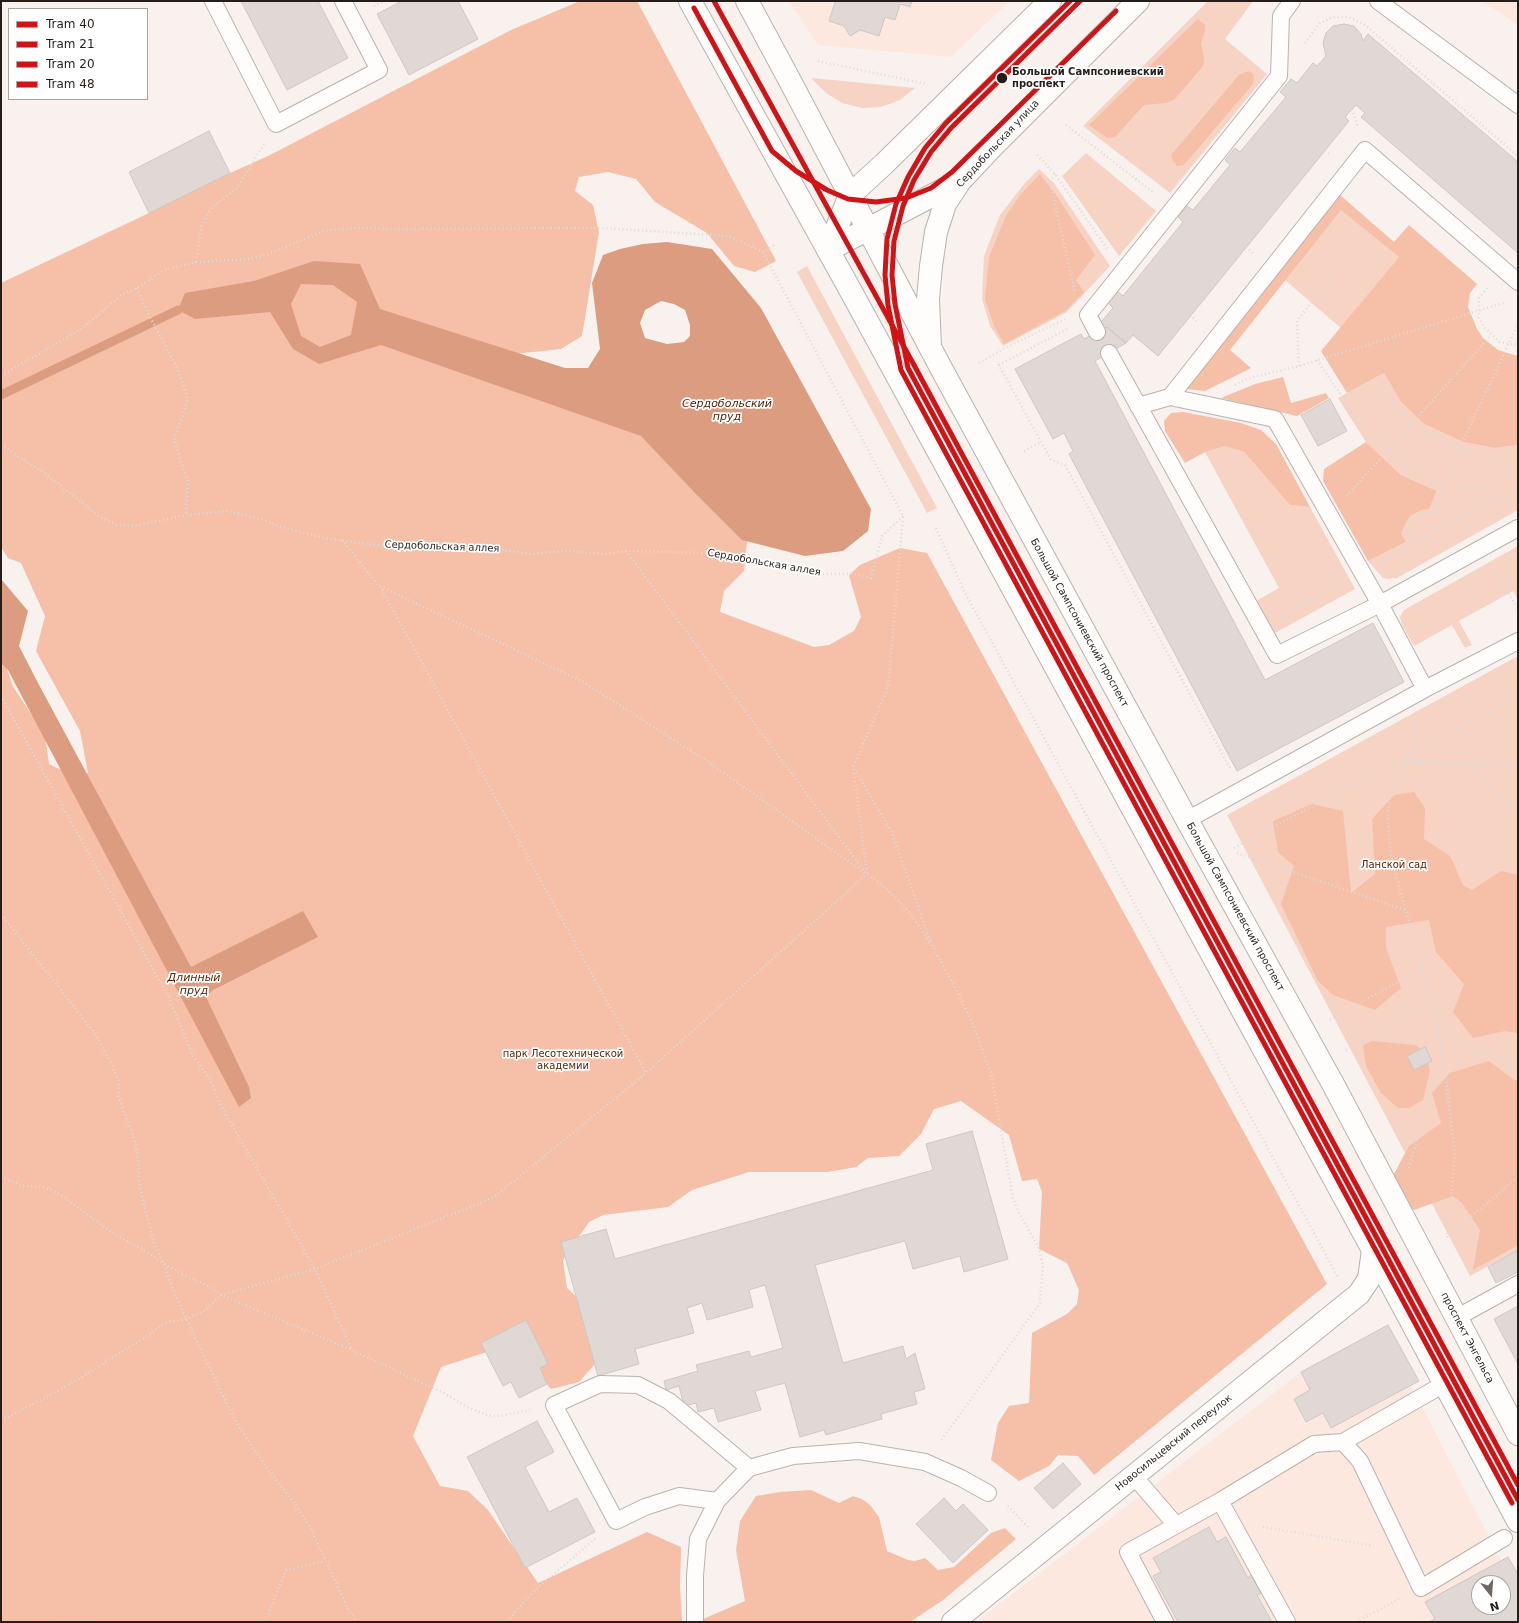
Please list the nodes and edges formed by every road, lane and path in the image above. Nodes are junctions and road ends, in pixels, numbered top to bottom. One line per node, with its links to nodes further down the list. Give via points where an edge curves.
1 (212, 1): 13 (lane)
2 (343, 1): 13 (lane, via 379,70)
3 (690, 1): 23 (main road)
4 (747, 1): 19 (main road, Большой Сампсониевский проспект)
5 (1050, 1): 19 (main road)
6 (1138, 1): 18 (main road, Сердобольская улица)
7 (1292, 1): 20 (lane, via 1281,16 1279,76)
8 (1378, 1): 12 (lane)
9 (1307, 40): 16 (path, via 1320,23 1333,17 1349,17 1365,25)
10 (818, 61): 11 (path)
11 (932, 85)
12 (1518, 106)
13 (276, 124): 25 (path, via 236,189 210,209 202,226)
14 (1066, 125): 20 (path)
15 (1037, 155): 17 (path)
16 (1518, 156)
17 (1055, 174): 27 (path); 33 (path, via 1050,182 1074,289)
18 (960, 181): 21 (main road); 40 (main road, Сердобольская улица, via 945,204 936,232 928,299)
19 (850, 195): 21 (main road, Большой Сампсониевский проспект); 23 (main road)
20 (1173, 208): 27 (lane)
21 (868, 228): 23 (main road); 40 (main road, Большой Сампсониевский проспект)
22 (775, 245): 24 (path)
23 (828, 250): 103 (main road)
24 (763, 252): 25 (path, via 729,236 675,232 601,228 359,228 326,230 266,255 248,259); 62 (path)
25 (196, 262): 30 (path, via 165,270)
26 (1503, 269): 29 (lane); 32 (path, via 1479,298); 46 (lane, via 1366,150)
27 (1122, 270): 33 (lane)
28 (1336, 271): 44 (path, via 1296,321)
29 (1518, 282)
30 (137, 288): 45 (path, via 121,295 73,334); 60 (path, via 176,365 188,398 174,440 188,482)
31 (1511, 300): 32 (path)
32 (1478, 311): 37 (path, via 1479,318); 42 (path)
33 (1088, 315): 36 (lane); 43 (path, via 1062,320)
34 (1518, 324): 38 (path)
35 (1066, 330): 51 (path, via 999,365)
36 (1097, 332)
37 (1491, 335): 38 (path, via 1500,342); 50 (path)
38 (1509, 344): 39 (path); 53 (path)
39 (1518, 345)
40 (930, 347): 84 (main road, Большой Сампсониевский проспект)
41 (1109, 353): 49 (lane)
42 (1318, 360): 44 (path); 47 (path)
43 (979, 364)
44 (1299, 366): 48 (path, via 1249,378)
45 (1, 376)
46 (1170, 397): 48 (lane); 49 (lane)
47 (1344, 400): 50 (path, via 1379,381 1396,407); 54 (path, via 1368,435)
48 (1197, 403): 61 (lane, via 1275,419)
49 (1138, 406): 71 (lane, via 1277,655)
50 (1413, 422): 53 (path, via 1425,432); 54 (path)
51 (1041, 442): 55 (path); 82 (path, via 1051,460 1065,465)
52 (1, 445): 60 (path, Сердобольская аллея, via 46,474 100,517 118,524 134,526)
53 (1460, 447): 56 (path); 57 (path, via 1492,456 1504,463 1517,489)
54 (1388, 449): 56 (path, via 1409,471); 61 (path)
55 (1024, 451)
56 (1443, 485): 57 (path, via 1486,490 1497,497); 59 (path)
57 (1511, 499): 58 (path)
58 (1514, 506)
59 (1432, 513): 63 (path, via 1441,517); 67 (path, via 1412,519 1406,531)
60 (186, 515): 66 (path, Сердобольская аллея, via 227,511 281,527)
61 (1329, 515): 71 (lane)
62 (903, 516): 69 (path, Сердобольская аллея, via 882,536 871,578 855,574 822,574 717,553); 81 (path, via 888,688)
63 (1446, 525)
64 (936, 528): 106 (path, via 964,591)
65 (1518, 528): 68 (lane)
66 (342, 540): 69 (path, Сердобольская аллея, via 392,547 452,547 531,554 569,551 604,554); 70 (path)
67 (1412, 543)
68 (1483, 548): 71 (lane); 72 (path)
69 (626, 551): 87 (path)
70 (379, 586): 87 (path, via 582,681 714,766); 98 (path)
71 (1380, 604): 74 (lane)
72 (1518, 610)
73 (1518, 641): 74 (lane)
74 (1425, 689): 77 (path); 84 (lane)
75 (1, 696): 105 (path, via 168,998 190,1049 210,1079 221,1106)
76 (1518, 696): 77 (path)
77 (1411, 753): 78 (path); 85 (path)
78 (1406, 761): 79 (path); 88 (path, via 1388,798 1388,823 1391,856)
79 (1468, 764): 80 (path); 83 (path)
80 (1518, 765)
81 (853, 767): 87 (path); 90 (path, via 891,830)
82 (1231, 769)
83 (1518, 813)
84 (1187, 820): 102 (main road, Большой Сампсониевский проспект, via 1333,1084)
85 (1234, 848)
86 (1237, 853): 88 (path)
87 (867, 874): 90 (path, via 888,890 910,914); 98 (path)
88 (1406, 910): 91 (path)
89 (1, 914): 104 (path, via 94,1032 111,1063 119,1082 118,1096 136,1144 144,1205 154,1242)
90 (933, 947): 117 (path, via 960,996 991,1074 1014,1198 1019,1213 1038,1246 1043,1265 1040,1303)
91 (1422, 968): 92 (path); 93 (path)
92 (1431, 1003): 94 (path); 95 (path)
93 (1328, 1021)
94 (1438, 1028): 96 (path); 97 (path, via 1475,1049)
95 (1345, 1050)
96 (1442, 1052): 99 (path); 101 (path, via 1455,1154 1447,1237)
97 (1518, 1064)
98 (646, 1072): 105 (path, via 493,1198)
99 (1409, 1168)
100 (1, 1177): 104 (path, via 23,1186 43,1187 56,1192 117,1236)
101 (1518, 1177)
102 (1416, 1243): 109 (main road, проспект Энгельса)
103 (1373, 1250): 112 (main road); 119 (main road, Новосильцевский переулок, via 1368,1279 1359,1294)
104 (164, 1264): 108 (path, via 188,1278 205,1284); 110 (path)
105 (315, 1268): 108 (path); 111 (path)
106 (1339, 1278)
107 (1518, 1284): 109 (lane)
108 (221, 1295): 110 (path, via 206,1310); 111 (path)
109 (1456, 1318): 115 (main road, проспект Энгельса)
110 (186, 1319): 114 (path, via 164,1323 74,1382); 130 (path, via 240,1429 310,1527)
111 (352, 1350): 113 (path, via 486,1415 500,1416)
112 (1444, 1384): 116 (lane); 124 (main road)
113 (554, 1405): 118 (lane, via 600,1384 638,1385 669,1401); 123 (lane)
114 (1, 1421)
115 (1516, 1423)
116 (1344, 1442): 122 (lane, via 1314,1444); 129 (lane, via 1360,1461)
117 (925, 1462): 118 (lane, via 859,1451 793,1456); 120 (lane, via 961,1478)
118 (749, 1468): 121 (lane)
119 (1133, 1475): 126 (lane); 128 (main road, Новосильцевский переулок)
120 (988, 1494): 128 (path, via 1007,1504)
121 (717, 1501): 123 (lane, via 679,1496); 137 (lane, via 698,1539)
122 (1220, 1501): 125 (lane); 126 (lane)
123 (616, 1521): 136 (path, via 533,1592)
124 (1518, 1521)
125 (1232, 1522): 129 (path); 140 (lane)
126 (1176, 1525): 139 (lane, via 1128,1552)
127 (1504, 1538): 131 (lane)
128 (1046, 1546): 138 (main road, Новосильцевский переулок)
129 (1402, 1551): 131 (lane)
130 (325, 1561): 134 (path, via 286,1570); 135 (path, via 349,1612)
131 (1421, 1588): 141 (path)
132 (60, 1622): 133 (path)
133 (94, 1622)
134 (265, 1622)
135 (357, 1622)
136 (508, 1622)
137 (695, 1622)
138 (953, 1622)
139 (1165, 1622)
140 (1287, 1622)
141 (1356, 1622)

